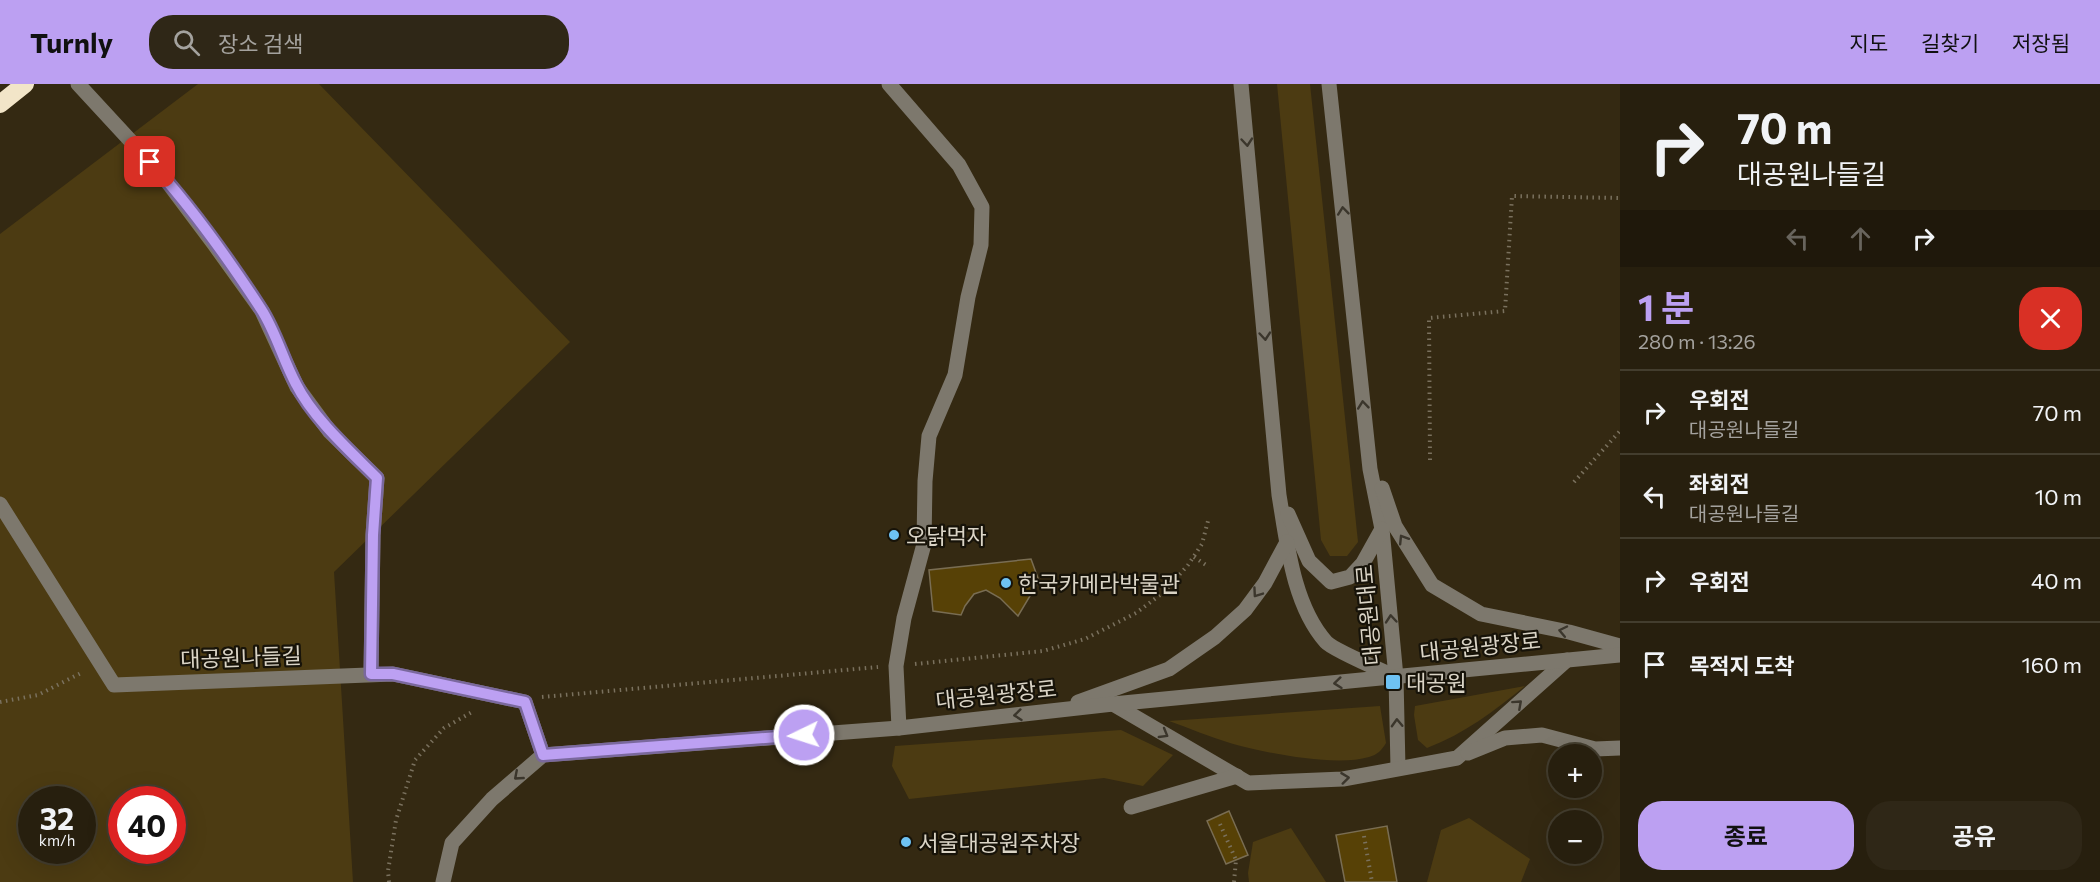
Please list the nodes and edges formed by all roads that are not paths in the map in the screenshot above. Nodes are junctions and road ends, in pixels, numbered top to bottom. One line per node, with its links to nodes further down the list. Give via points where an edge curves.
1 (25, 84): 6 (highway)
2 (78, 84): 15 (street, via 163,176 262,311 297,387 330,432 377,478)
3 (889, 84): 19 (street, via 958,165 982,207 981,245 955,375 929,436 924,544 896,666)
4 (1241, 84): 8 (street, 대공원대로, one-way to 8)
5 (1329, 84): 7 (street, 대공원대로, one-way to 5)
6 (0, 104)
7 (1367, 444): 10 (street, 대공원대로); 12 (street, one-way to 7, via 1481,614 1432,585 1395,526)
8 (1279, 495): 10 (street, via 1309,561 1331,582 1350,577); 11 (street, 대공원대로)
9 (0, 504): 15 (street, 대공원나들길, via 114,685)
10 (1383, 529): 16 (street, 대공원대로, one-way to 10)
11 (1287, 543): 16 (street, 대공원대로, via 1301,602 1327,644); 18 (street, one-way to 18, via 1245,610 1215,638 1169,669)
12 (1620, 646)
13 (1620, 655): 14 (street, 대공원광장로)
14 (1567, 660): 16 (street, 대공원광장로); 22 (street, one-way to 14)
15 (371, 674): 21 (street, 대공원나들길, via 393,674 525,702)
16 (1396, 677): 17 (street, 대공원광장로, one-way to 17); 23 (street, one-way to 16)
17 (1113, 704): 18 (street, 대공원광장로); 24 (street, one-way to 24)
18 (1050, 711): 19 (street, 대공원광장로, one-way to 19)
19 (898, 728): 21 (street, 대공원광장로)
20 (1620, 748): 22 (street, via 1595,749 1542,735 1505,738)
21 (543, 755): 26 (street, one-way to 26, via 492,799 452,843)
22 (1457, 758): 23 (street)
23 (1398, 768): 24 (street, one-way to 23, via 1248,783 1331,779)
24 (1237, 776): 25 (street)
25 (1131, 807)
26 (443, 882)

